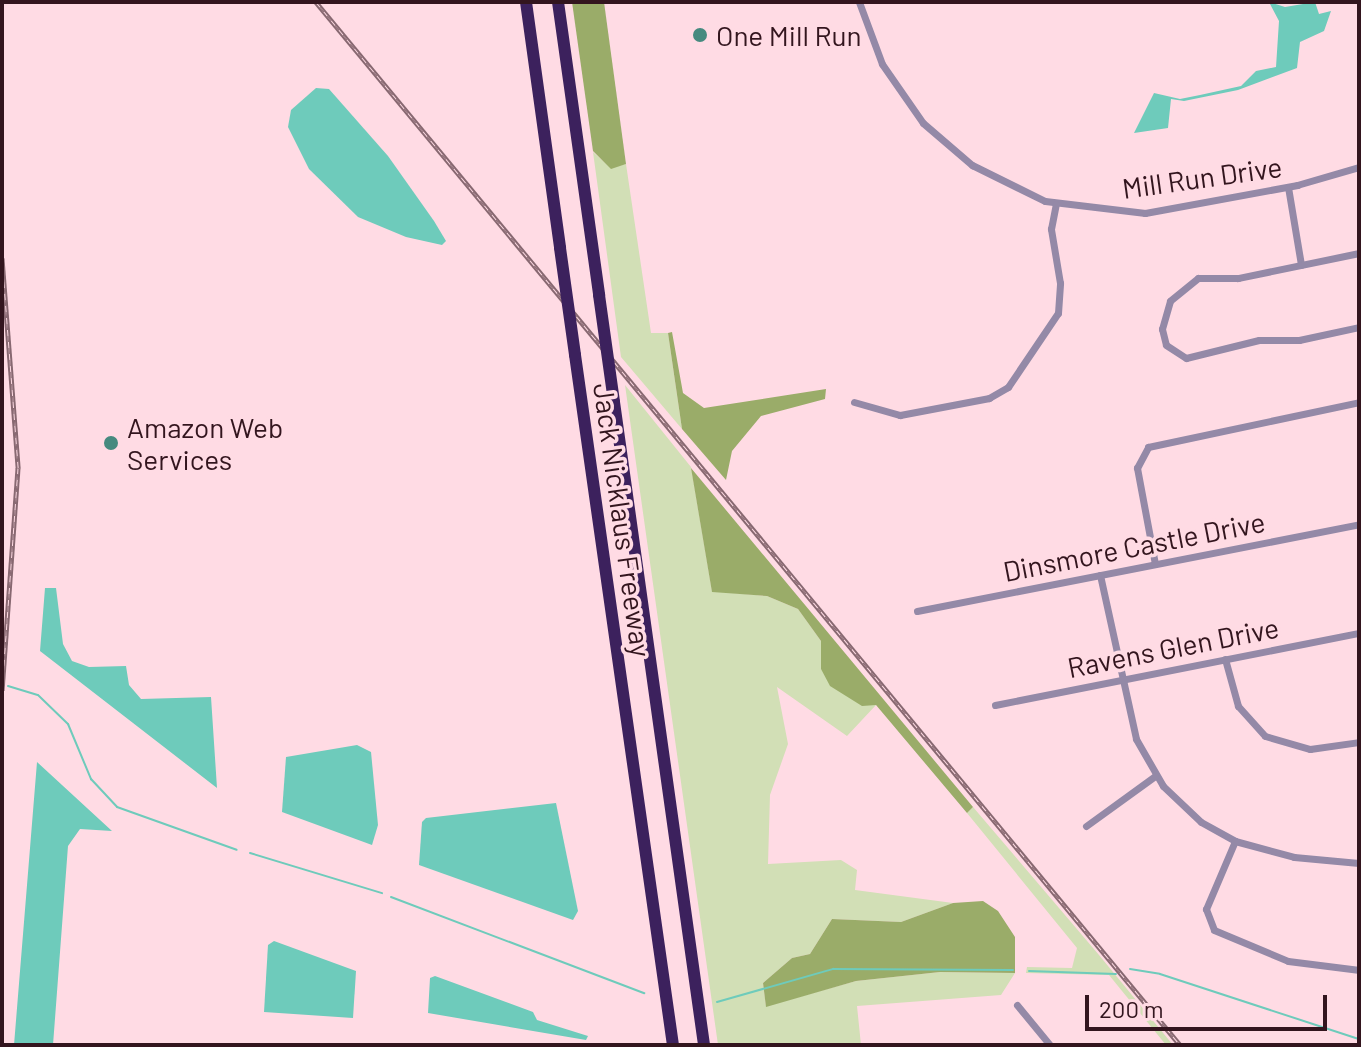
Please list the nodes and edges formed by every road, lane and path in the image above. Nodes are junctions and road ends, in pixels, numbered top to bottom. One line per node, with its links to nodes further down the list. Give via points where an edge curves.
1 (526, 2): 27 (highway, Jack Nicklaus Freeway, bridge)
2 (558, 2): 28 (highway, Jack Nicklaus Freeway, bridge)
3 (859, 2): 6 (street, Mill Run Drive, via 890,79 937,137 994,178)
4 (1359, 167): 5 (street, Mill Run Drive)
5 (1288, 187): 6 (street, Mill Run Drive, via 1145,213); 8 (street)
6 (1056, 204): 10 (street, via 1051,229 1060,283 1058,313 1008,387 989,398 900,415)
7 (1359, 253): 8 (street)
8 (1301, 265): 9 (street, via 1238,278 1198,278 1170,301 1162,329 1166,345 1186,358 1259,340 1299,340)
9 (1359, 327)
10 (854, 402)
11 (1359, 402): 13 (street, via 1148,447 1137,468)
12 (1359, 524): 13 (street, Dinsmore Castle Drive)
13 (1155, 564): 14 (street, Dinsmore Castle Drive)
14 (1100, 575): 15 (street, Dinsmore Castle Drive); 18 (street)
15 (917, 611)
16 (1359, 633): 17 (street, Ravens Glen Drive)
17 (1225, 659): 18 (street, Ravens Glen Drive); 20 (street, via 1238,706 1265,736 1310,749)
18 (1120, 680): 19 (street, Ravens Glen Drive); 21 (street, via 1136,739)
19 (995, 705)
20 (1359, 742)
21 (1155, 776): 22 (street); 23 (street, via 1201,822)
22 (1086, 826)
23 (1235, 841): 24 (street, via 1294,857); 25 (street, via 1206,909 1214,930 1288,961)
24 (1359, 863)
25 (1359, 970)
26 (1017, 1005): 29 (street)
27 (673, 1045)
28 (704, 1045)
29 (1050, 1045)

